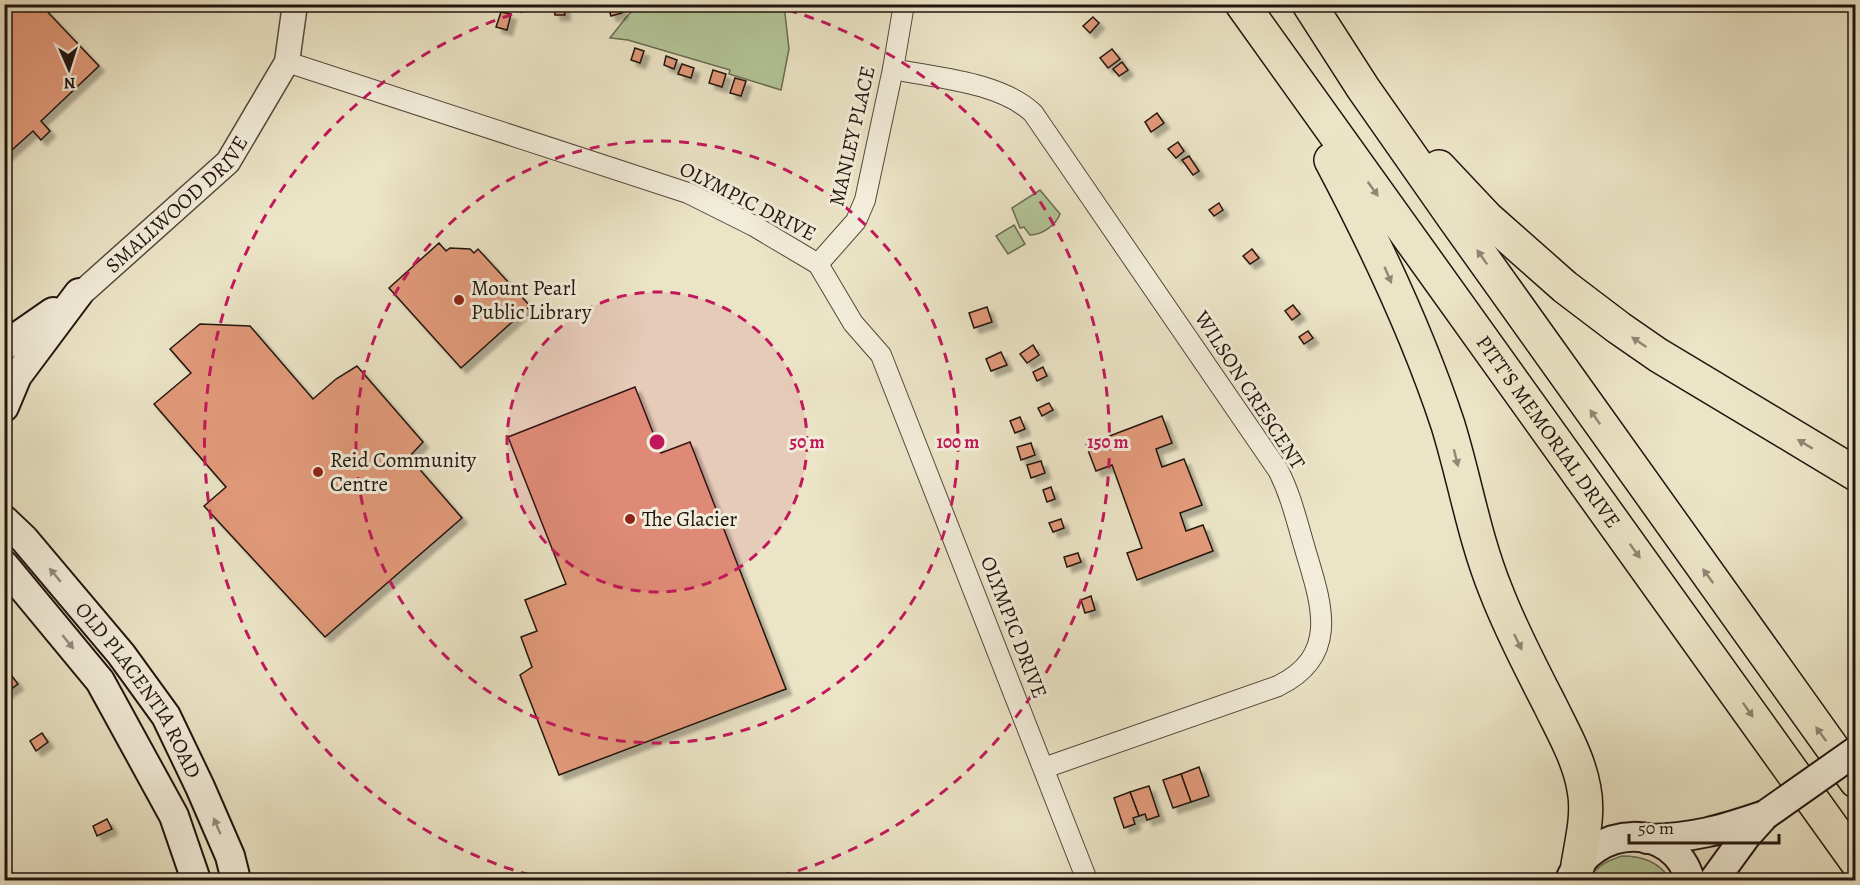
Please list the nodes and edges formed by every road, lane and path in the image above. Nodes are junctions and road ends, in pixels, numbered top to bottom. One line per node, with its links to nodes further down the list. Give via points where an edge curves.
1 (295, 4): 6 (street, SMALLWOOD DRIVE)
2 (904, 4): 7 (street, MANLEY PLACE)
3 (1242, 4): 5 (highway, PITT'S MEMORIAL DRIVE)
4 (1309, 4): 8 (highway)
5 (1276, 55): 23 (highway, PITT'S MEMORIAL DRIVE, one-way to 23); 24 (highway, one-way to 24, via 1368,229 1408,323 1448,426 1496,592 1579,768 1586,804)
6 (286, 62): 9 (street, OLYMPIC DRIVE, via 688,193); 10 (street, SMALLWOOD DRIVE, via 228,162)
7 (893, 69): 9 (street, MANLEY PLACE, via 861,211); 19 (street, WILSON CRESCENT, via 990,89 1014,98 1033,113 1278,470 1320,600 1322,625 1316,650 1290,680)
8 (1363, 88): 14 (highway, one-way to 8, via 1658,355 1565,287 1487,218); 20 (highway, one-way to 8)
9 (818, 264): 19 (street, OLYMPIC DRIVE, via 853,323 881,356)
10 (79, 293): 11 (main road); 12 (street, SMALLWOOD DRIVE); 13 (main road, via 17,376)
11 (4, 346)
12 (4, 370)
13 (4, 408)
14 (1856, 474)
15 (4, 501): 16 (main road, OLD PLACENTIA ROAD)
16 (14, 530): 26 (main road, OLD PLACENTIA ROAD, one-way to 16, via 226,846 166,716 121,654)
17 (4, 564): 25 (main road, OLD PLACENTIA ROAD, one-way to 25, via 100,681 174,816)
18 (1856, 752): 21 (main road, bridge)
19 (1044, 768): 27 (street, OLYMPIC DRIVE)
20 (1856, 781)
21 (1765, 815): 22 (main road, via 1704,834); 29 (main road)
22 (1647, 839): 24 (main road, via 1620,837 1603,843 1589,852); 28 (main road, via 1677,858)
23 (1856, 861)
24 (1574, 873)
25 (196, 880)
26 (236, 880)
27 (1087, 880)
28 (1690, 880)
29 (1714, 880)

